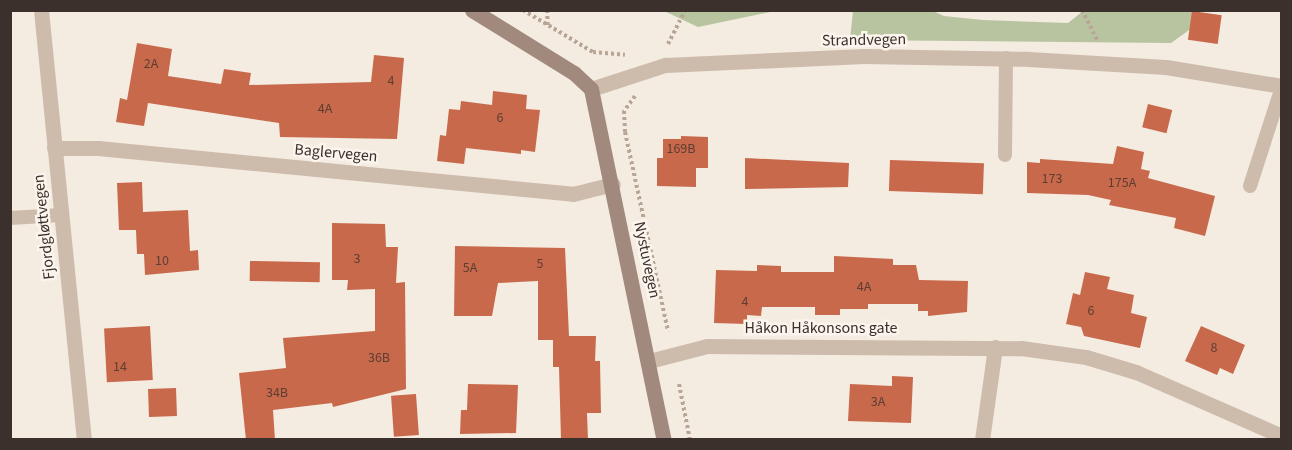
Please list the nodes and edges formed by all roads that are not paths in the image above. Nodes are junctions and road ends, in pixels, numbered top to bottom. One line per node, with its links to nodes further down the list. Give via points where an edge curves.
1 (41, 10): 6 (street, Fjordgløttvegen)
2 (472, 10): 5 (main road, via 574,73)
3 (1006, 58): 4 (street, Strandvegen, via 1166,67); 5 (street, Strandvegen, via 864,56 663,65); 7 (lane)
4 (1281, 87): 9 (lane)
5 (591, 89): 8 (main road, Nystuvegen)
6 (54, 148): 8 (street, Baglervegen, via 98,148 573,194); 10 (street, Fjordgløttvegen)
7 (1005, 155)
8 (613, 184): 13 (main road, Nystuvegen)
9 (1250, 186)
10 (61, 215): 11 (lane); 15 (street, Fjordgløttvegen)
11 (10, 218)
12 (995, 347): 13 (street, Håkon Håkonsons gate, via 706,346); 14 (street, Håkon Håkonsons gate, via 1086,357 1136,372); 17 (street)
13 (649, 361): 16 (main road, Nystuvegen)
14 (1281, 436)
15 (84, 440)
16 (664, 440)
17 (982, 440)

